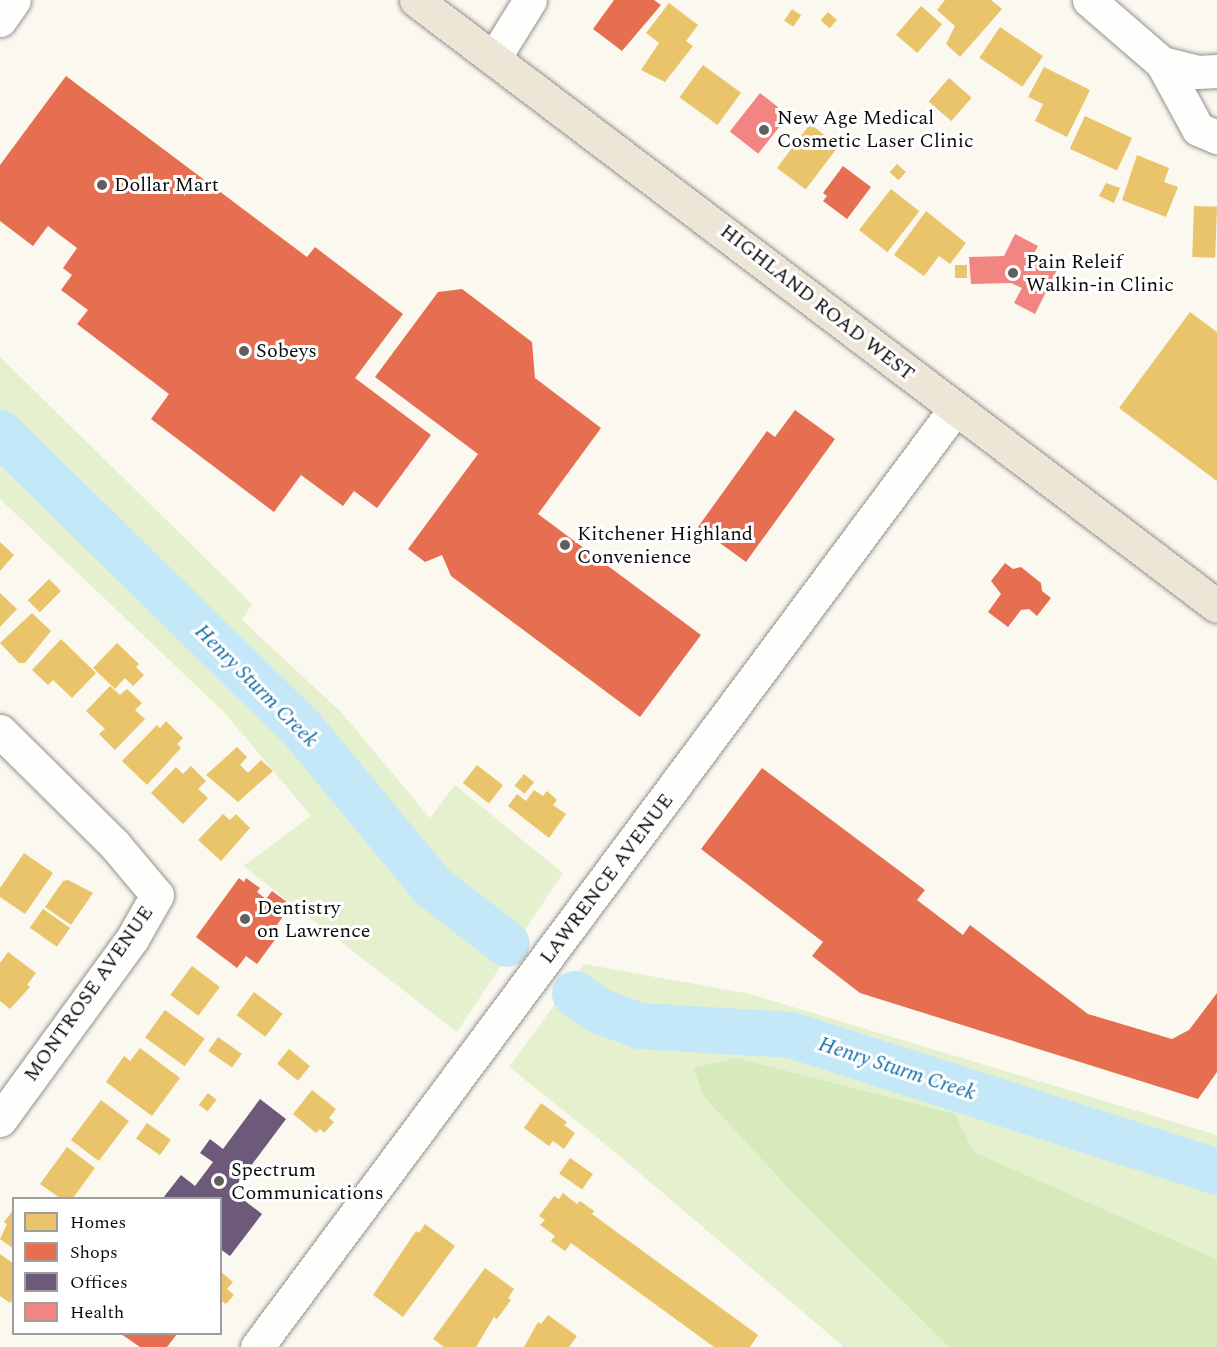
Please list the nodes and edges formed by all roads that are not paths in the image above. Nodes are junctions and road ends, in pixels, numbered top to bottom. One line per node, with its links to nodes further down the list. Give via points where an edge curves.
1 (14, 0): 5 (street)
2 (416, 0): 6 (main road, HIGHLAND ROAD WEST)
3 (530, 0): 6 (street)
4 (1089, 0): 7 (street)
5 (0, 20)
6 (494, 58): 10 (main road, HIGHLAND ROAD WEST)
7 (1162, 63): 8 (street); 9 (street, via 1198,129)
8 (1207, 71)
9 (1217, 137)
10 (955, 409): 11 (main road, HIGHLAND ROAD WEST); 14 (street, LAWRENCE AVENUE)
11 (1217, 606)
12 (0, 731): 13 (street, MONTROSE AVENUE, via 115,845 157,895 132,939)
13 (0, 1120)
14 (257, 1347)

